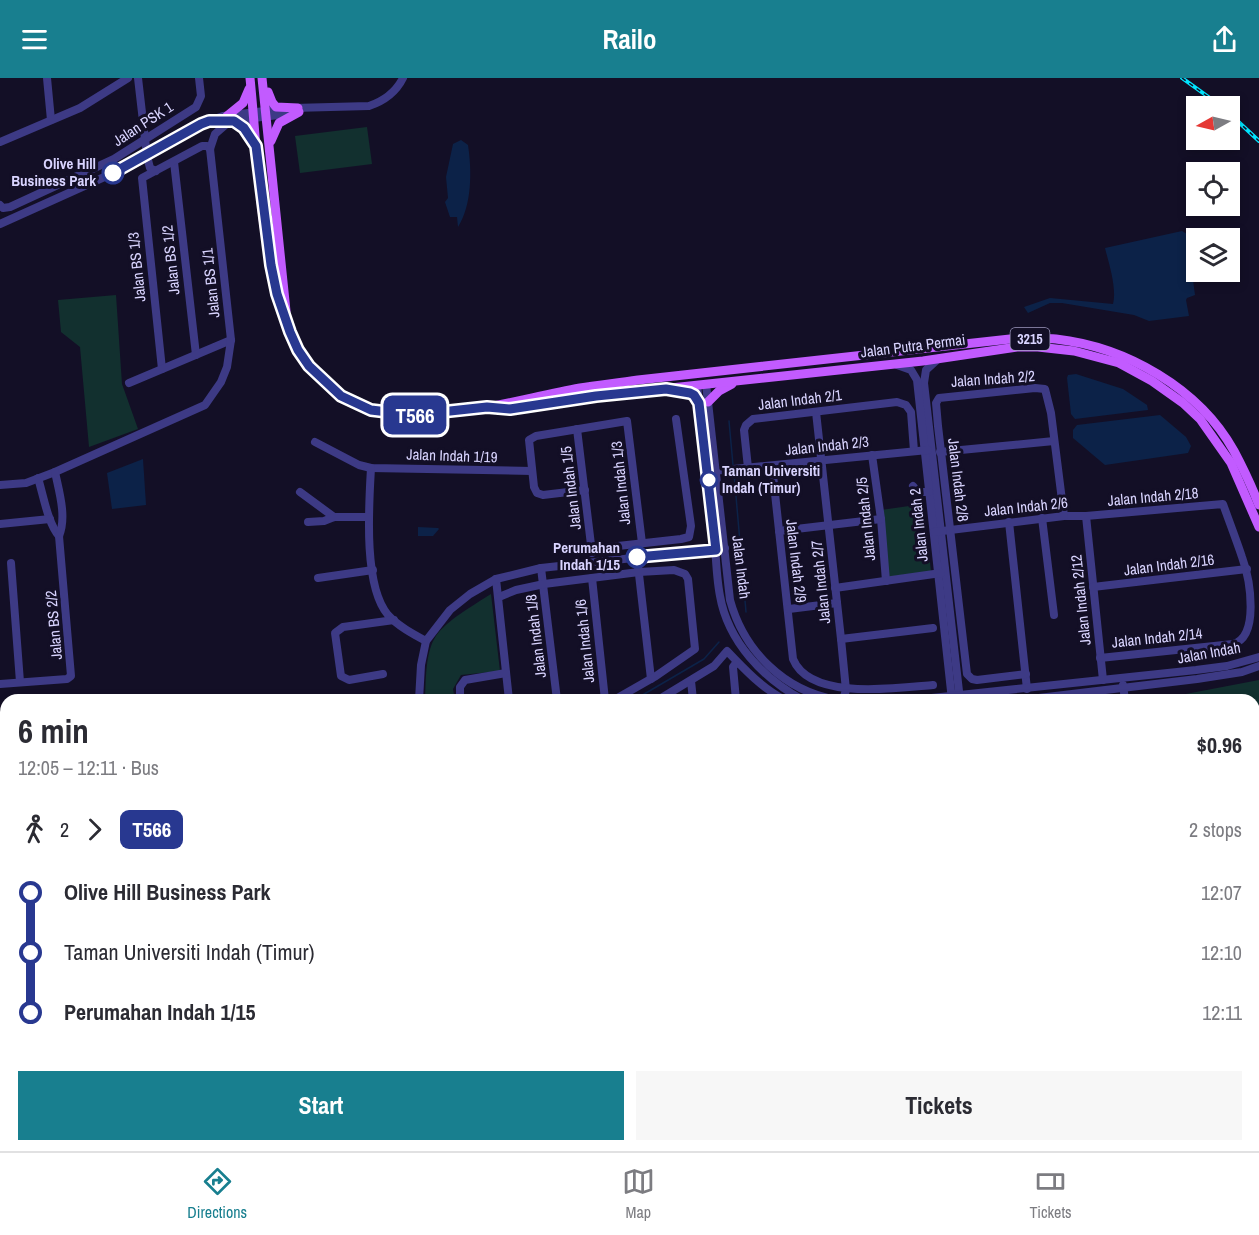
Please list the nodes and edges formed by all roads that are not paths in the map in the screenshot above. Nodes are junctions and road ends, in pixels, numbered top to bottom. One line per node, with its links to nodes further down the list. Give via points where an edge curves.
1 (47, 78): 12 (street)
2 (128, 78): 12 (street, via 80,108)
3 (138, 78): 13 (street)
4 (199, 78): 13 (street, Jalan PSK 1, via 200,100 196,106)
5 (263, 78): 8 (main road, via 273,105); 9 (main road, 3215)
6 (403, 78): 8 (street, via 379,102 355,108)
7 (250, 81): 10 (main road, 3215); 11 (main road, via 247,98)
8 (298, 110): 9 (street); 17 (main road, via 279,123)
9 (267, 114): 10 (street); 17 (main road, 3215)
10 (253, 115): 11 (street); 15 (main road, 3215)
11 (230, 119): 15 (main road, via 244,128); 16 (street, via 215,134); 18 (street, via 209,121 193,128)
12 (51, 120): 14 (street)
13 (145, 139): 18 (street); 23 (street, Jalan PSK 1, via 114,159 13,206)
14 (0, 142)
15 (256, 146): 25 (main road, 3215, via 271,265)
16 (210, 149): 20 (street, via 202,146); 26 (street, Jalan BS 1/1)
17 (269, 149): 25 (main road, 3215)
18 (147, 156): 19 (street); 21 (street, via 150,168)
19 (137, 162): 22 (street, Jalan BS 1/3); 24 (street)
20 (174, 162): 21 (street); 27 (street, Jalan BS 1/2)
21 (156, 171): 22 (street)
22 (142, 178): 30 (street, Jalan BS 1/3)
23 (0, 205)
24 (0, 224)
25 (287, 322): 39 (main road, Jalan Putra Permai / 3215, via 298,350 323,381 341,396 371,410 413,415)
26 (231, 340): 27 (street); 55 (street, Jalan BS 1/1, via 228,367 205,405)
27 (196, 355): 30 (street)
28 (938, 359): 29 (main road, Jalan Putra Permai / 3215); 45 (street, Jalan Indah 2, via 924,374); 74 (main road, Jalan Putra Permai / 3215, via 1038,346 1100,357 1129,368 1173,394 1200,419 1237,473)
29 (891, 364): 33 (main road, Jalan Putra Permai / 3215); 45 (street, Jalan Indah 2, via 914,373)
30 (162, 369): 34 (street)
31 (729, 371): 32 (main road, Jalan Putra Permai / 3215); 35 (main road, via 706,376); 62 (main road, Jalan Putra Permai / 3215, via 1010,339 1054,339 1101,349 1146,368 1182,391 1208,415 1233,449)
32 (667, 377): 35 (main road); 39 (main road, Jalan Putra Permai / 3215, via 581,388)
33 (743, 379): 35 (main road, Jalan Putra Permai / 3215); 38 (main road)
34 (129, 383)
35 (702, 383): 36 (main road, Jalan Putra Permai / 3215); 38 (street, Jalan Indah)
36 (666, 389): 38 (main road, via 690,393); 39 (main road, Jalan Putra Permai / 3215, via 510,409)
37 (937, 400): 44 (street, Jalan Indah 2/2, via 943,396 1045,390); 47 (street, Jalan Indah 2/8)
38 (704, 403): 54 (street, Jalan Indah)
39 (487, 407)
40 (816, 412): 46 (street, Jalan Indah 2/1, via 903,403 910,412); 49 (street, Jalan Indah 2/7); 52 (street, Jalan Indah 2/1, via 749,422 744,430)
41 (676, 419): 79 (street, via 691,532 681,540)
42 (577, 429): 53 (street, Jalan Indah 1/5, via 533,436 529,444); 59 (street, Jalan Indah 1/5); 79 (street, Jalan Indah 1/3, via 628,423)
43 (315, 441): 51 (street)
44 (1054, 441): 47 (street); 63 (street)
45 (928, 450): 46 (street, Jalan Indah 2/3); 47 (street); 61 (street, Jalan Indah 2); 77 (street, Jalan Indah 2)
46 (914, 451): 48 (street, Jalan Indah 2/3)
47 (942, 453): 75 (street, Jalan Indah 2/8)
48 (872, 455): 49 (street, Jalan Indah 2/3); 69 (street, Jalan Indah 2/5)
49 (820, 461): 50 (street, Jalan Indah 2/3); 73 (street, Jalan Indah 2/7)
50 (772, 466): 52 (street, Jalan Indah 2/3); 76 (street, Jalan Indah 2/9)
51 (371, 468): 53 (street, Jalan Indah 1/19); 66 (street)
52 (744, 469): 54 (street, Jalan Indah 2/3)
53 (532, 471): 59 (street, via 535,491 540,495)
54 (712, 471): 80 (street, Jalan Indah); 82 (street, Jalan Indah)
55 (55, 472): 56 (street, Jalan BS 1/1); 78 (street, via 63,528)
56 (38, 478): 57 (street, Jalan BS 1/1); 68 (street)
57 (0, 485)
58 (913, 486): 61 (street, via 918,492)
59 (585, 489): 81 (street, Jalan Indah 1/5)
60 (300, 492): 65 (street)
61 (930, 492): 77 (street, Jalan Indah 2)
62 (1259, 505)
63 (1064, 516): 64 (street, Jalan Indah 2/6); 67 (street, Jalan Indah 2/6)
64 (1086, 516): 88 (street, Jalan Indah 2/18, via 1223,504); 96 (street, Jalan Indah 2/12)
65 (334, 517): 66 (street); 70 (street)
66 (368, 517): 87 (street)
67 (1042, 518): 71 (street, Jalan Indah 2/6); 101 (street)
68 (50, 519): 72 (street); 78 (street)
69 (881, 519): 73 (street); 94 (street, Jalan Indah 2/5)
70 (308, 522)
71 (1009, 522): 75 (street, Jalan Indah 2/6); 112 (street)
72 (0, 524)
73 (829, 525): 76 (street); 97 (street, Jalan Indah 2/7)
74 (1259, 527)
75 (951, 530): 77 (street, Jalan Indah 2/6); 112 (street, Jalan Indah 2/8, via 969,677 977,680)
76 (778, 531): 100 (street, Jalan Indah 2/9)
77 (937, 532): 90 (street, Jalan Indah 2)
78 (59, 536): 118 (street, Jalan BS 2/2, via 72,676)
79 (642, 543): 81 (street)
80 (725, 548): 82 (street); 113 (street, Jalan Indah, via 734,612 762,661)
81 (591, 549): 84 (street, Jalan Indah 1/5)
82 (716, 550): 83 (street); 121 (street, Jalan Indah, via 720,597 728,619 749,657)
83 (637, 557): 84 (street); 89 (street)
84 (593, 562): 86 (street)
85 (12, 563): 118 (street)
86 (541, 568): 93 (street); 95 (street, Jalan Indah 1/8)
87 (373, 570): 91 (street); 102 (street, via 379,600)
88 (1247, 570): 96 (street, Jalan Indah 2/16); 107 (street, Jalan Indah 2/14, via 1254,589 1256,624 1250,637 1240,643)
89 (639, 572): 92 (street); 115 (street); 115 (street, via 674,570 685,574 696,646)
90 (941, 573): 94 (street); 142 (street, Jalan Indah 2)
91 (318, 578)
92 (592, 578): 95 (street); 132 (street, Jalan Indah 1/6)
93 (496, 579): 98 (street); 105 (street, via 450,610)
94 (886, 581): 97 (street)
95 (544, 584): 98 (street); 131 (street, Jalan Indah 1/8)
96 (1093, 587): 107 (street, Jalan Indah 2/12)
97 (835, 588): 99 (street, Jalan Indah 2/7)
98 (499, 597): 110 (street)
99 (837, 603): 100 (street); 104 (street, Jalan Indah 2/7)
100 (789, 609): 125 (street, Jalan Indah 2/9, via 796,666 806,676)
101 (1054, 615)
102 (391, 617): 105 (street); 111 (street, via 343,627 335,633 343,678)
103 (933, 628): 104 (street)
104 (841, 639): 125 (street, Jalan Indah 2/7)
105 (426, 641): 128 (street)
106 (1259, 657): 114 (street, Jalan Indah, via 1216,668)
107 (1100, 658): 116 (street, Jalan Indah 2/12)
108 (736, 663): 117 (street, via 725,652 714,666); 136 (street); 137 (street)
109 (1259, 666): 123 (street, Jalan Indah, via 1197,680)
110 (506, 673): 129 (street, via 465,680); 130 (street)
111 (382, 674)
112 (1026, 674): 124 (street)
113 (781, 676): 121 (street); 140 (street, Jalan Indah)
114 (1123, 677): 116 (street, Jalan Indah); 123 (street)
115 (651, 679): 133 (street)
116 (1103, 680): 119 (street, Jalan Indah)
117 (691, 681): 134 (street); 135 (street)
118 (20, 682): 120 (street, Jalan BS 2/2)
119 (1076, 683): 124 (street, Jalan Indah); 127 (street)
120 (0, 684)
121 (777, 685): 138 (street); 139 (street, Jalan Indah)
122 (933, 685): 125 (street)
123 (1124, 687): 127 (street, Jalan Indah); 146 (street)
124 (1027, 689): 126 (street, Jalan Indah)
125 (846, 690): 141 (street, Jalan Indah 2/7)
126 (1004, 691): 143 (street, Jalan Indah); 144 (street)
127 (1077, 693): 145 (street, Jalan Indah)
128 (419, 694)
129 (460, 694)
130 (508, 694)
131 (556, 694)
132 (604, 694)
133 (625, 694)
134 (668, 694)
135 (692, 694)
136 (735, 694)
137 (771, 694)
138 (776, 694)
139 (793, 694)
140 (818, 694)
141 (845, 694)
142 (956, 694)
143 (983, 694)
144 (1004, 694)
145 (1069, 694)
146 (1125, 694)

